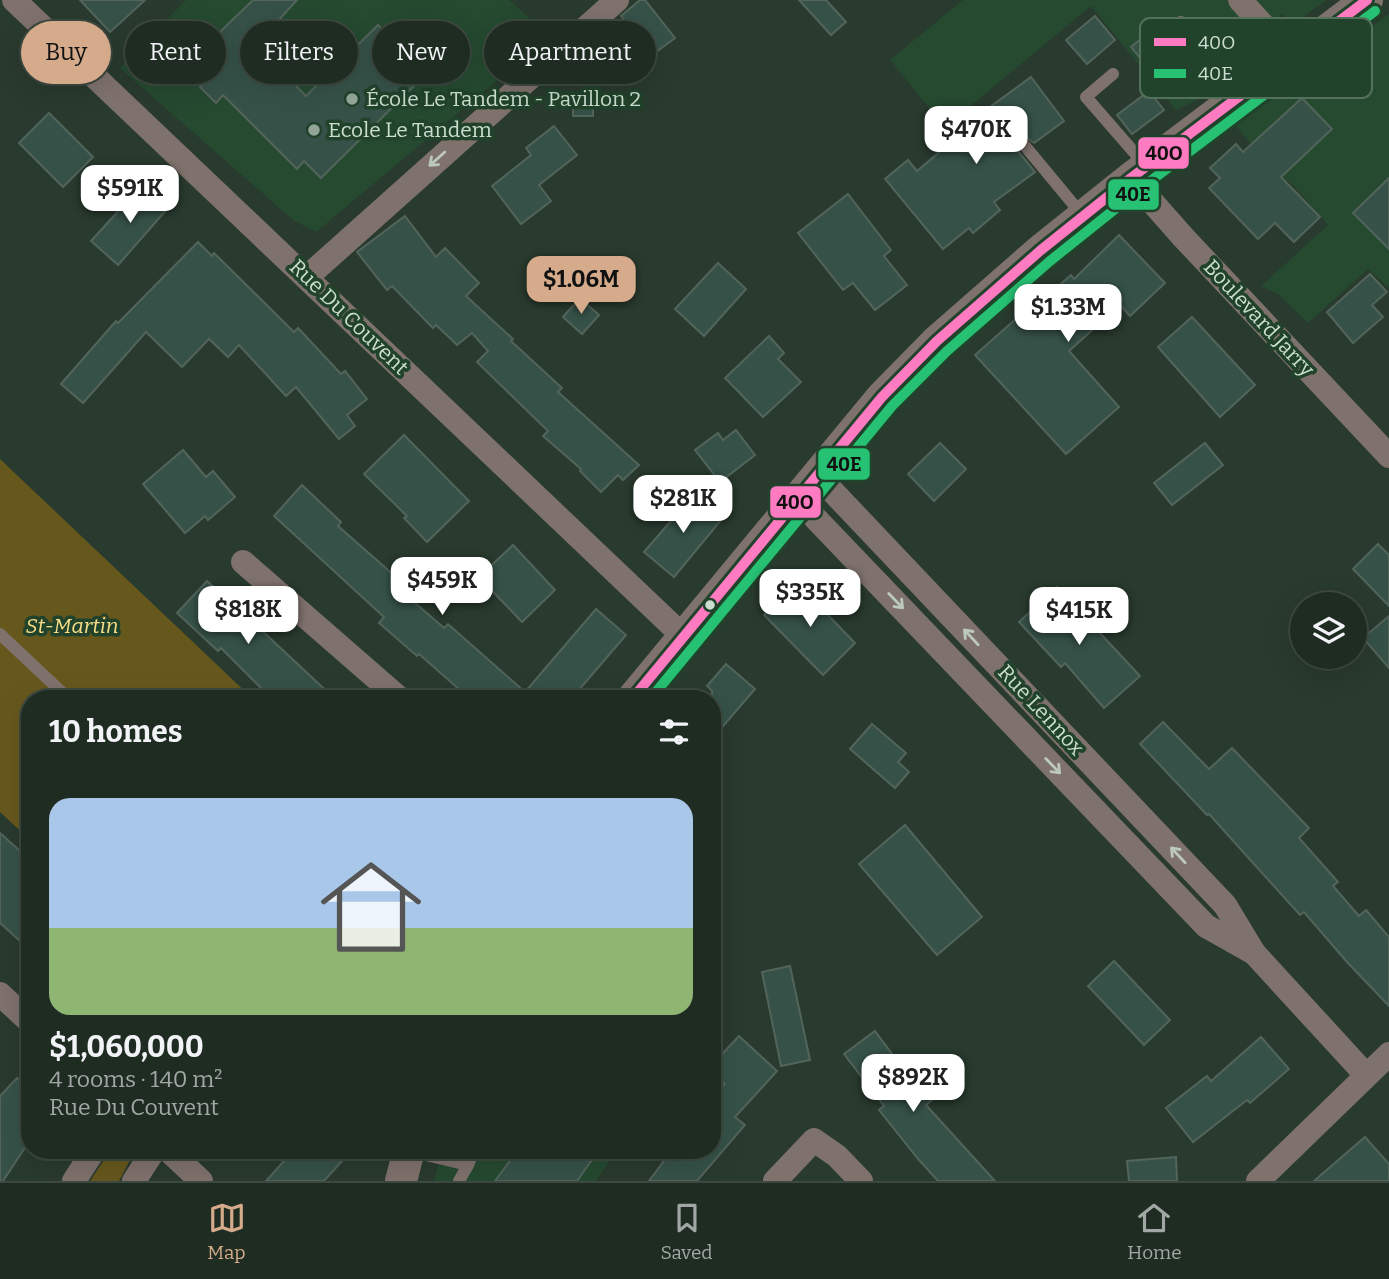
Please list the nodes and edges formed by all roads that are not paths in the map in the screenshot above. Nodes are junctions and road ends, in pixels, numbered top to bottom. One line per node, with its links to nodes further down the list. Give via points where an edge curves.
1 (14, 0): 12 (street, Rue Du Couvent)
2 (617, 0): 12 (street, one-way to 12)
3 (1240, 0): 5 (street)
4 (1367, 0): 6 (street)
5 (1256, 18)
6 (1343, 18)
7 (1113, 74): 10 (lane, via 1086,97)
8 (1235, 98): 10 (street)
9 (1025, 146): 11 (lane)
10 (1139, 172): 11 (street); 13 (street, Boulevard Jarry, via 1183,237)
11 (1083, 217): 14 (street, via 906,370)
12 (307, 277): 18 (street, Rue Du Couvent)
13 (1389, 456)
14 (817, 475): 15 (street); 22 (street, Rue Lennox, one-way to 14, via 1225,905)
15 (797, 499): 18 (street); 22 (street, Rue Lennox, one-way to 22, via 1206,926)
16 (243, 562): 20 (street)
17 (0, 634): 19 (lane)
18 (683, 636): 21 (street)
19 (60, 690)
20 (390, 690)
21 (639, 690)
22 (1254, 953): 26 (street, Rue Lennox)
23 (0, 994): 24 (street)
24 (21, 1014)
25 (1389, 1054): 26 (street)
26 (1366, 1075): 41 (street)
27 (88, 1159): 34 (street)
28 (148, 1159): 35 (street)
29 (178, 1159): 36 (street)
30 (407, 1159): 37 (street)
31 (442, 1159): 33 (lane)
32 (471, 1159): 33 (lane)
33 (468, 1166): 38 (lane)
34 (74, 1181)
35 (134, 1181)
36 (201, 1181)
37 (401, 1181)
38 (459, 1181)
39 (775, 1181): 40 (street, via 814,1140)
40 (860, 1181)
41 (1258, 1181)

